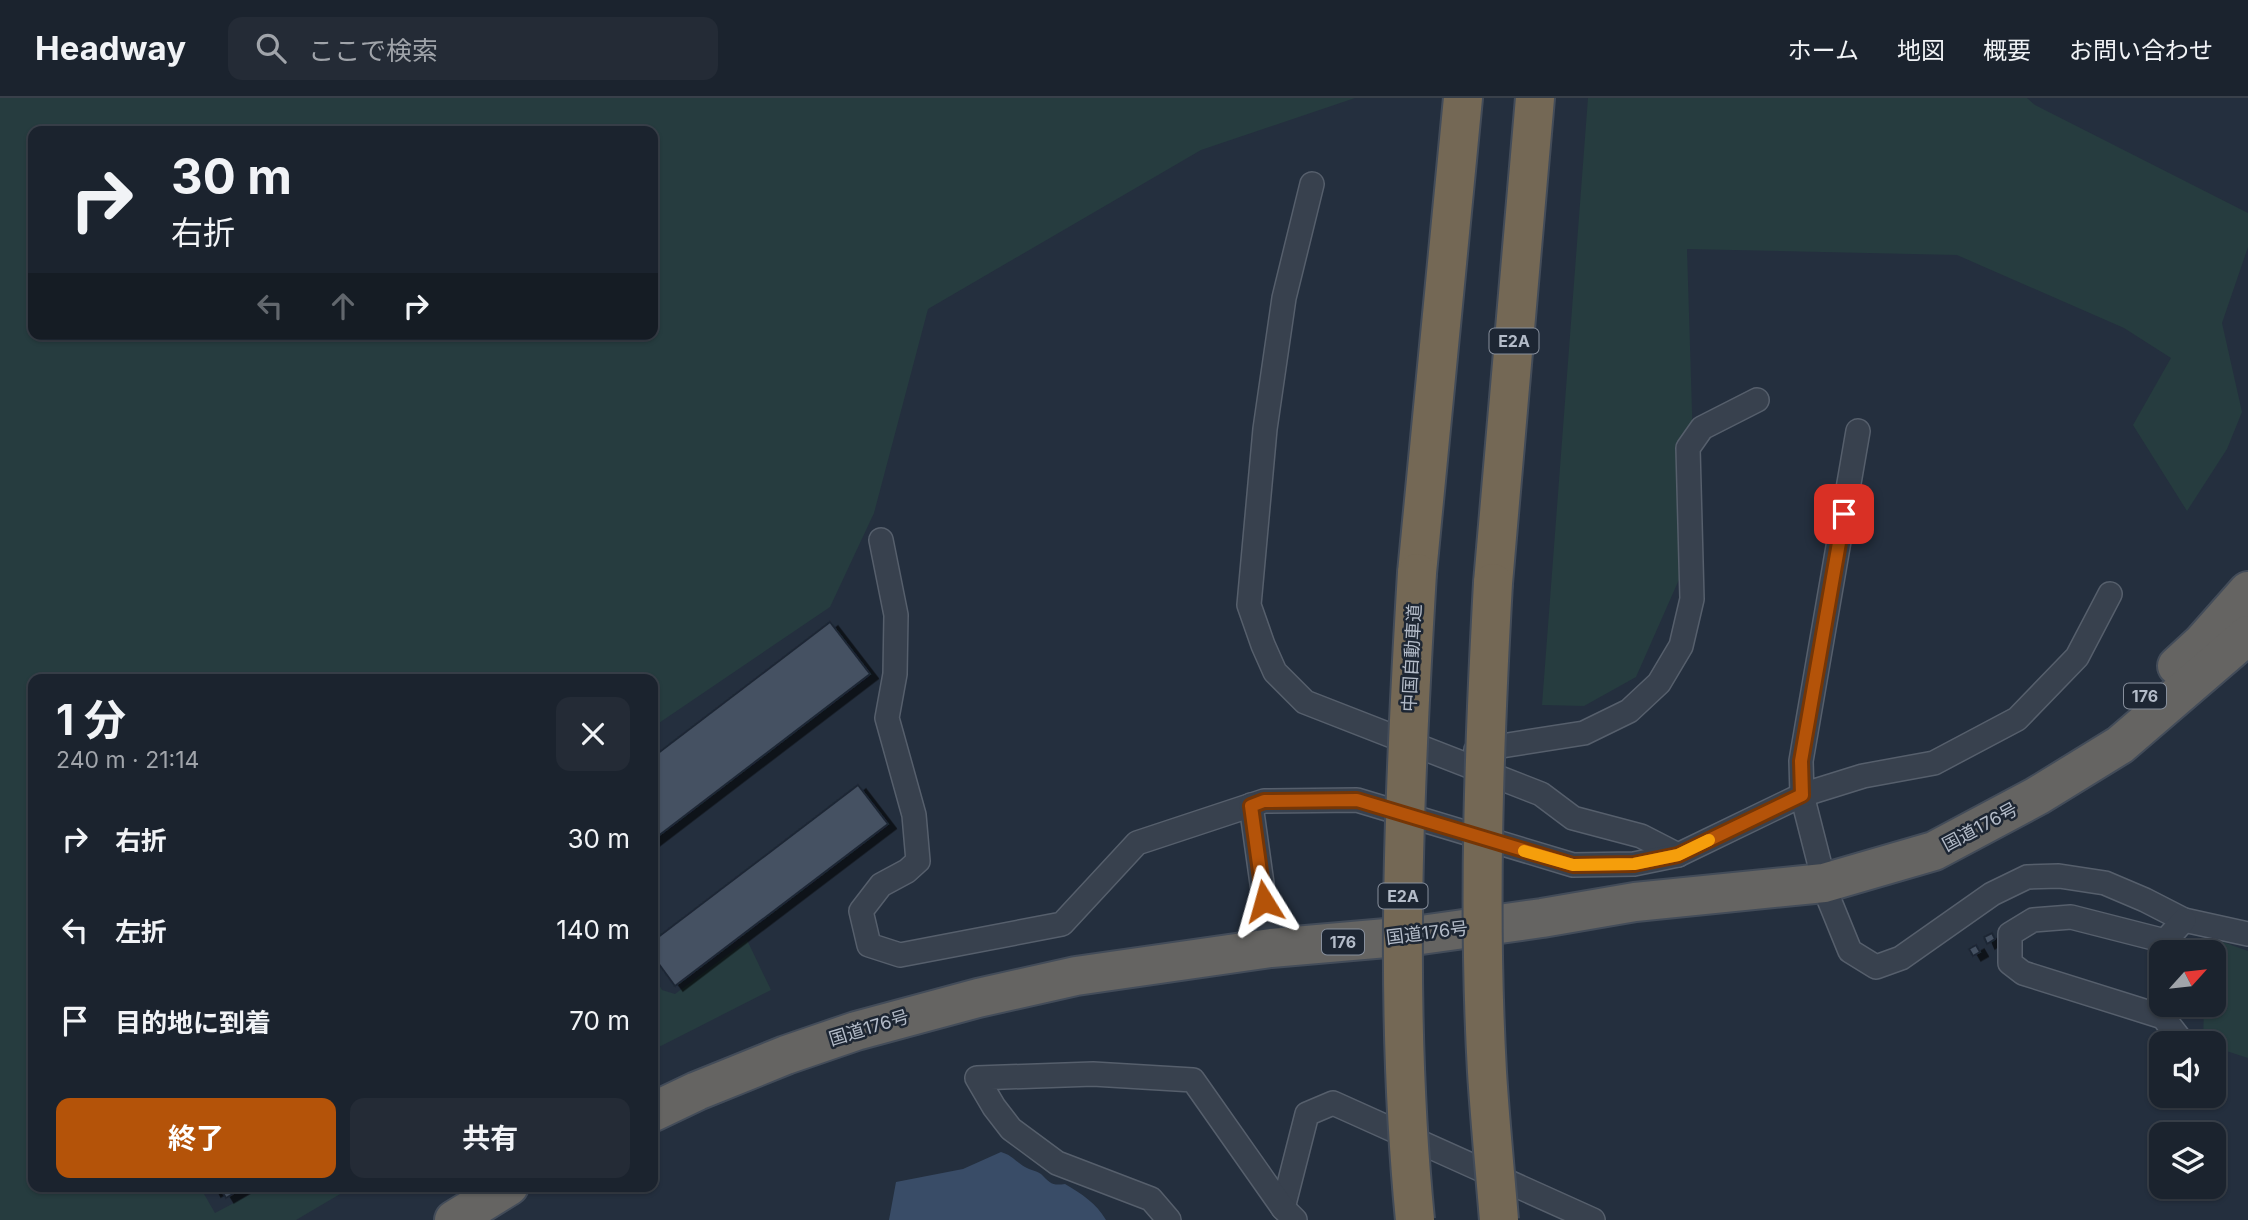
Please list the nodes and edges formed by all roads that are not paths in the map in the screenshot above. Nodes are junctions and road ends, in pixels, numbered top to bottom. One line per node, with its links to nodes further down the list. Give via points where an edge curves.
1 (1463, 98): 25 (highway, 中国自動車道 / E2A, bridge, via 1417,573 1406,759 1403,923)
2 (1535, 98): 26 (highway, E2A, bridge, via 1484,733 1487,1072)
3 (1312, 184): 10 (street, via 1284,298 1265,429 1249,605 1275,672 1305,702)
4 (1757, 400): 10 (street, via 1702,428 1688,448 1692,599 1681,646 1659,683 1629,711 1584,733)
5 (1858, 432): 11 (street, via 1801,761)
6 (881, 540): 13 (street, via 896,615 895,674 887,719 914,815 918,861 881,885 861,911 869,945 900,955 1062,924 1136,843)
7 (2248, 591): 12 (highway, 国道176号 / 176, via 2202,643)
8 (2109, 594): 11 (street, via 2077,657 2018,719 1934,763 1863,776)
9 (2248, 635): 12 (highway, 国道176号 / 176, via 2120,745)
10 (1442, 755): 14 (street, via 1541,794 1573,818 1642,836)
11 (1802, 795): 14 (street); 15 (street)
12 (2037, 796): 15 (highway, 国道176号 / 176, via 1934,851)
13 (1251, 806): 14 (street, via 1264,801 1357,800 1573,865 1634,864); 18 (street)
14 (1678, 855)
15 (1824, 883): 16 (street, via 1850,951 1876,967 1901,958 1992,894 2027,877 2105,883); 18 (highway, 国道176号 / 176, via 1635,902 1420,935)
16 (2184, 920): 17 (street); 19 (street, via 2165,941 2071,917 2034,919 2010,934 2010,962 2023,973 2163,1017)
17 (2248, 934)
18 (1271, 948): 20 (highway, 国道176号 / 176, via 1076,976 909,1016 786,1055)
19 (2174, 1031)
20 (658, 1110)
21 (499, 1192): 23 (highway)
22 (1289, 1214): 24 (street, via 1193,1080 1093,1074 977,1078 1011,1129 1057,1163 1152,1199); 27 (street, via 1307,1114 1333,1103)
23 (454, 1220)
24 (1169, 1220)
25 (1415, 1220)
26 (1499, 1220)
27 (1593, 1220)

